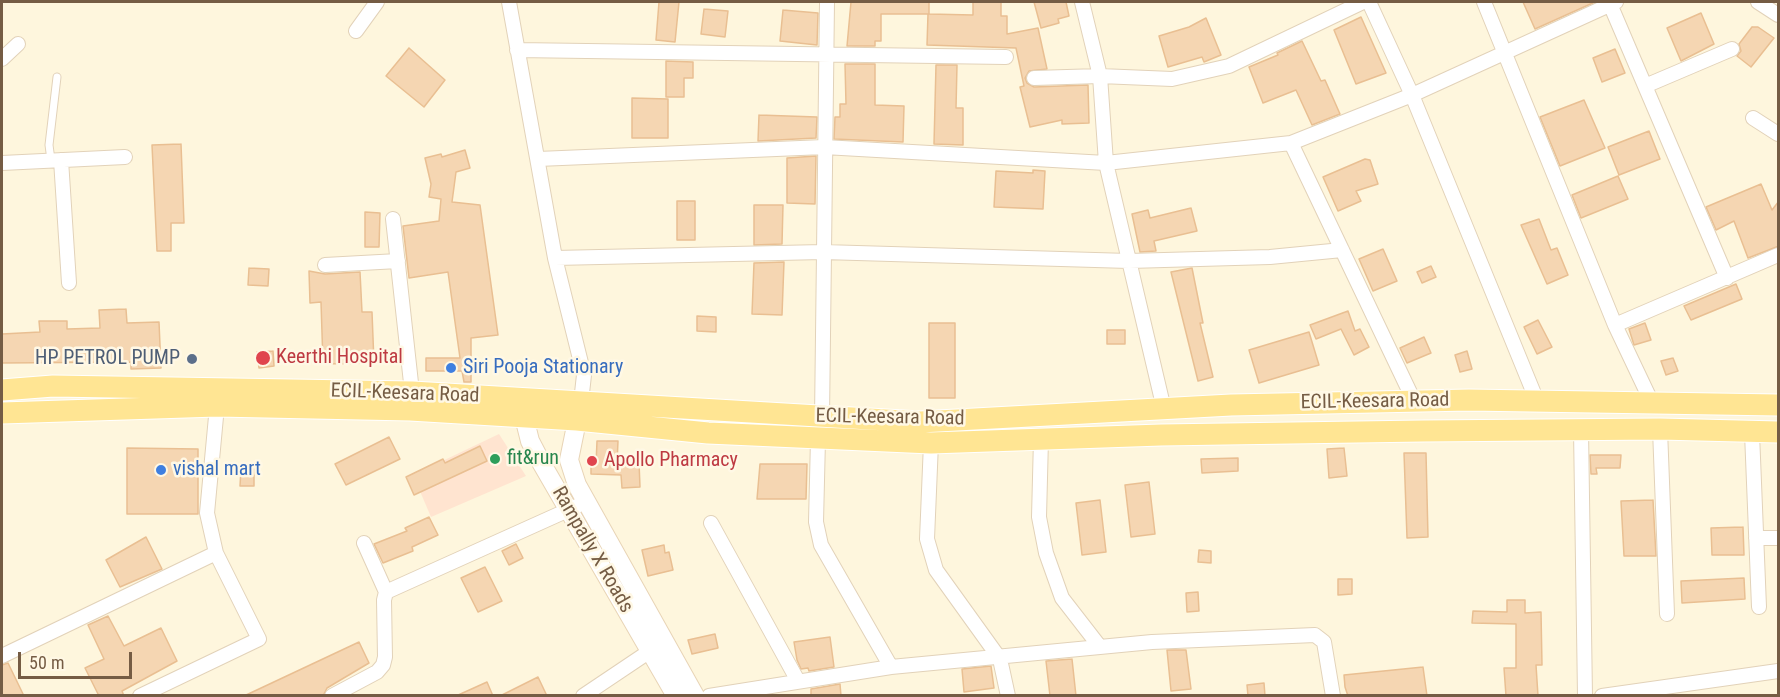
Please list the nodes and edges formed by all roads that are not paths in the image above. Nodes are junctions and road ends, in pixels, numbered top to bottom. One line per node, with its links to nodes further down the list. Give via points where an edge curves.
1 (377, 2): 11 (street)
2 (509, 2): 14 (street)
3 (827, 2): 16 (street)
4 (1082, 2): 19 (street)
5 (1363, 2): 19 (street, via 1229,66 1172,80)
6 (1369, 2): 23 (street)
7 (1484, 2): 15 (street)
8 (1758, 2): 10 (street)
9 (1613, 3): 15 (street); 22 (street)
10 (1779, 15)
11 (356, 31)
12 (18, 44): 18 (street)
13 (1731, 49): 22 (street)
14 (517, 50): 16 (street); 29 (street)
15 (1506, 51): 23 (street); 43 (street)
16 (826, 55): 17 (street); 27 (street)
17 (1006, 57)
18 (2, 59)
19 (1100, 76): 21 (street); 32 (street)
20 (57, 77): 30 (lane, via 49,145)
21 (1034, 78)
22 (1645, 86): 41 (street)
23 (1412, 95): 26 (street); 46 (street)
24 (1753, 118): 25 (street)
25 (1779, 134)
26 (1291, 143): 32 (street); 34 (street)
27 (824, 147): 29 (street); 32 (street); 35 (street)
28 (125, 157): 30 (street)
29 (538, 159): 37 (street)
30 (56, 160): 31 (street); 42 (street)
31 (2, 163)
32 (1106, 163): 39 (street)
33 (393, 219): 38 (street)
34 (1342, 250): 39 (street, via 1270,257); 47 (street)
35 (823, 252): 37 (street); 39 (street); 55 (street)
36 (1779, 255): 41 (street)
37 (555, 258): 53 (street, via 584,375)
38 (398, 261): 40 (street); 45 (street)
39 (1129, 261): 52 (street)
40 (325, 265)
41 (1727, 278): 43 (street)
42 (69, 283)
43 (1615, 325): 48 (street)
44 (2, 390): 45 (main road, ECIL-Keesara Road, via 53,386)
45 (412, 392): 51 (main road, ECIL-Keesara Road)
46 (1538, 400): 47 (main road, ECIL-Keesara Road); 48 (main road, ECIL-Keesara Road)
47 (1414, 401): 52 (main road, ECIL-Keesara Road)
48 (1652, 403): 49 (main road, ECIL-Keesara Road)
49 (1779, 405)
50 (217, 406): 51 (main road, ECIL-Keesara Road); 54 (main road, ECIL-Keesara Road); 69 (street, via 207,513)
51 (522, 409): 53 (main road, ECIL-Keesara Road); 64 (main road, Rampally X Roads, via 530,441)
52 (1164, 409): 55 (main road, ECIL-Keesara Road, via 920,422)
53 (579, 411): 55 (main road, ECIL-Keesara Road); 60 (main road, ECIL-Keesara Road, via 708,433); 63 (main road, Rampally X Roads, via 570,460)
54 (2, 413)
55 (822, 418)
56 (1660, 429): 57 (main road, ECIL-Keesara Road); 59 (main road, ECIL-Keesara Road); 72 (street)
57 (1581, 430): 61 (main road, ECIL-Keesara Road); 89 (street)
58 (1779, 432): 59 (main road, ECIL-Keesara Road)
59 (1752, 433): 66 (street)
60 (818, 439): 62 (main road, ECIL-Keesara Road); 77 (street, via 816,522 821,546)
61 (1041, 439): 62 (main road, ECIL-Keesara Road); 73 (street, via 1039,517 1046,553 1062,598)
62 (931, 443): 76 (street, via 927,539 936,570)
63 (585, 502): 64 (street); 85 (main road, Rampally X Roads)
64 (568, 510): 70 (street); 74 (main road, Rampally X Roads)
65 (711, 523): 79 (street)
66 (1756, 538): 67 (street); 71 (street)
67 (1779, 538)
68 (364, 543): 70 (street)
69 (216, 553): 75 (street); 81 (street, via 259,639)
70 (386, 592): 82 (street, via 382,664 377,672)
71 (1759, 607)
72 (1667, 614)
73 (1100, 647): 76 (street); 88 (street, via 1315,634 1324,642)
74 (650, 651): 83 (street); 84 (main road, Rampally X Roads)
75 (2, 656)
76 (1000, 658): 77 (street); 87 (street)
77 (891, 667): 79 (street)
78 (1779, 671): 80 (street)
79 (798, 681): 86 (street)
80 (1663, 691): 90 (street)
81 (140, 696)
82 (332, 696)
83 (583, 696)
84 (676, 696)
85 (695, 696)
86 (709, 696)
87 (1008, 696)
88 (1333, 696)
89 (1585, 696)
90 (1602, 696)

